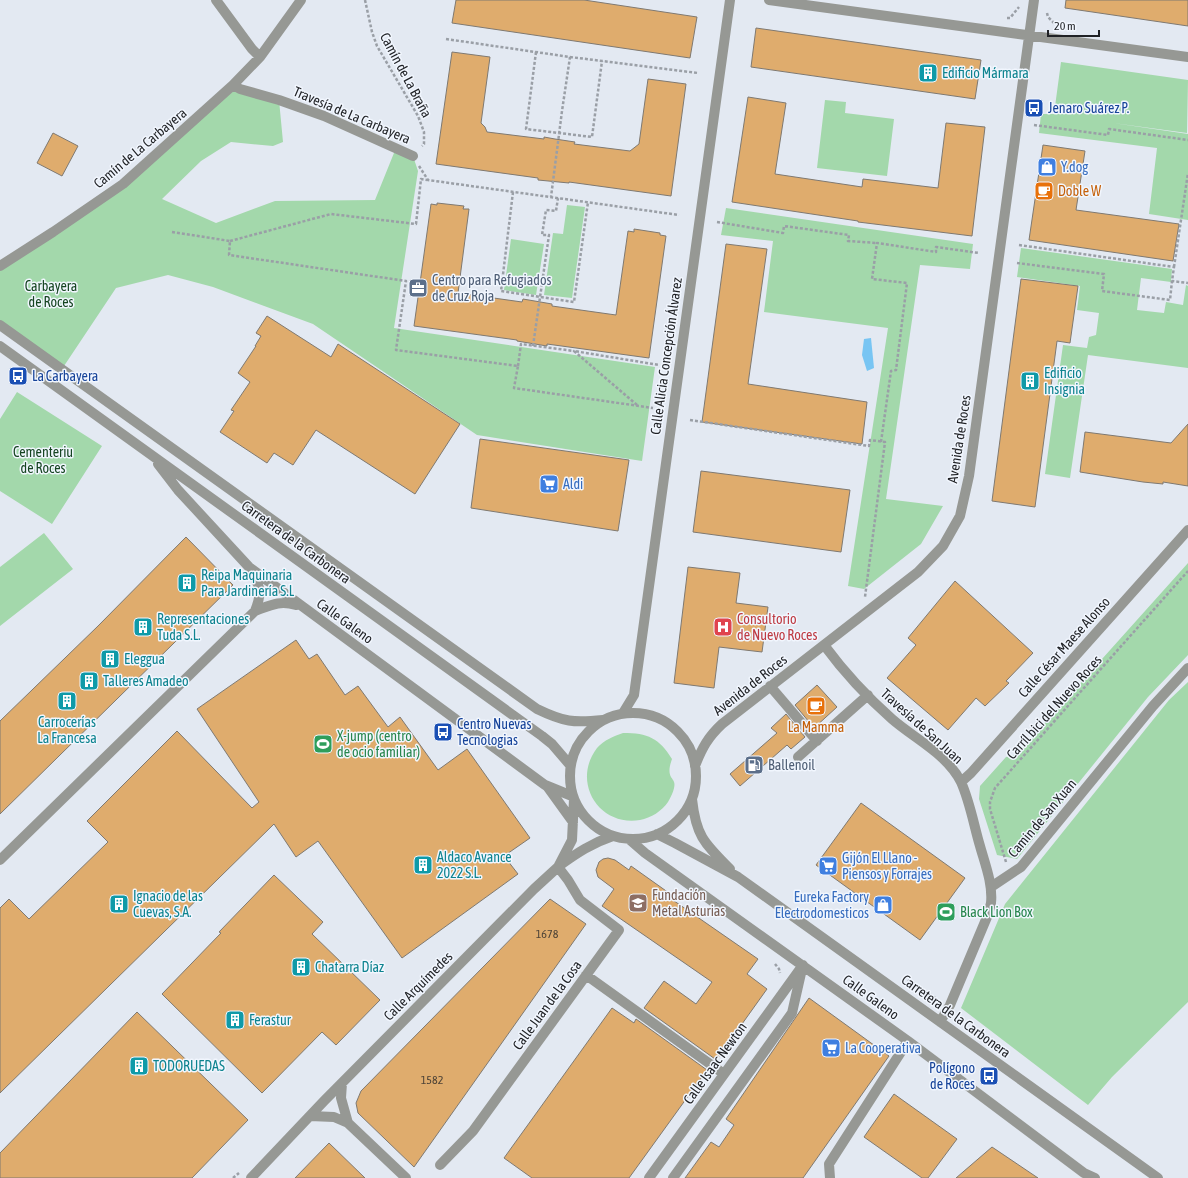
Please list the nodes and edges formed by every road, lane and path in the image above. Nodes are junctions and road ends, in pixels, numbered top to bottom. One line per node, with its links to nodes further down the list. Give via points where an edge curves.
1 (216, 0): 10 (street)
2 (301, 0): 10 (street, Camín de La Carbayera)
3 (365, 0): 19 (path, Camín de La Braña, via 377,46 418,116 424,132 424,144)
4 (730, 0): 60 (street, Calle Alicia Concepción Álvarez, via 634,695)
5 (769, 0): 7 (street)
6 (1034, 0): 7 (street, Avenida de Roces)
7 (1029, 36): 12 (street); 56 (street, Avenida de Roces, via 969,476 960,516 943,546 918,572)
8 (446, 39): 9 (path)
9 (536, 52): 11 (path); 17 (path, via 526,129)
10 (260, 56): 15 (street, Camín de La Carbayera)
11 (570, 57): 13 (path); 17 (path)
12 (1188, 57)
13 (602, 61): 14 (path); 17 (path, via 592,137)
14 (698, 72)
15 (233, 85): 19 (street, Travesía de La Carbayera, via 324,116); 34 (street, Camín de La Carbayera, via 123,184)
16 (1034, 125): 18 (path, via 1108,135 1109,129)
17 (559, 133): 23 (path)
18 (1188, 140)
19 (413, 156): 21 (path)
20 (1188, 173): 35 (path)
21 (428, 180): 22 (path); 29 (path, via 421,179 416,224 331,214)
22 (513, 192): 23 (path); 38 (path, via 501,291)
23 (551, 197): 24 (path)
24 (558, 198): 25 (path); 38 (path, via 556,212 546,210 542,235 549,235)
25 (588, 202): 26 (path); 38 (path, via 574,302)
26 (679, 215)
27 (717, 222): 30 (path, via 783,232 784,226 849,235 848,241)
28 (172, 232): 29 (path)
29 (230, 241): 44 (path, via 229,255 406,281 396,350)
30 (877, 243): 32 (path, via 936,252 936,247); 48 (path, via 872,279 907,283 896,370 891,371)
31 (1019, 245): 35 (path)
32 (979, 253)
33 (1017, 263): 36 (path, via 1104,274 1102,290 1170,300)
34 (0, 266)
35 (1174, 267): 36 (path)
36 (1172, 281): 37 (path)
37 (1188, 283)
38 (539, 296): 41 (path)
39 (0, 325): 61 (street, Carretera de la Carbonera, via 538,709 566,721)
40 (0, 346): 49 (street, Carretera de la Carbonera)
41 (533, 346): 42 (path); 44 (path, via 521,344)
42 (574, 351): 43 (path); 45 (path)
43 (659, 365)
44 (518, 366): 45 (path, via 514,388)
45 (637, 406): 46 (path)
46 (653, 408)
47 (690, 420): 48 (path, via 869,446 870,440)
48 (881, 442): 53 (path, via 885,442)
49 (151, 455): 51 (street, Calle Galeno, via 178,490); 64 (street, Carretera de la Carbonera, via 542,736)
50 (1188, 530): 66 (street, Calle César Maese Alonso)
51 (249, 567): 54 (street, Calle Galeno); 55 (street, via 259,584 260,597)
52 (1188, 571): 76 (path, Carríl bici del Nuevo Roces, via 995,788 990,809)
53 (864, 597)
54 (302, 606): 55 (street, via 286,602); 67 (street, Calle Galeno)
55 (255, 611): 74 (street)
56 (824, 645): 58 (street, Avenida de Roces); 59 (street, Travesía de San Juan)
57 (1188, 668): 76 (street, Camin de San Xuan, via 1153,706 1021,867)
58 (770, 686): 62 (street); 65 (street, Avenida de Roces, via 711,734)
59 (868, 695): 62 (street); 66 (street, Travesía de San Juan, via 894,720 939,756)
60 (623, 713): 61 (street); 65 (street, via 648,714 670,725 687,743)
61 (603, 720): 64 (street, via 588,732 576,747)
62 (817, 740): 63 (street)
63 (798, 757)
64 (570, 765): 68 (street)
65 (695, 766): 69 (street, via 696,783)
66 (961, 782): 78 (street, Travesía de San Juan)
67 (545, 785): 68 (street, Calle Galeno); 70 (street, Calle Galeno)
68 (573, 798): 70 (street, Calle Arquímedes); 72 (street, via 581,813 595,827)
69 (692, 799): 71 (street, via 678,820); 77 (street, via 694,818 705,843)
70 (573, 822): 75 (street, Calle Arquímedes, via 572,840)
71 (657, 834): 73 (street); 77 (street)
72 (612, 836): 73 (street); 75 (street, via 582,849)
73 (630, 840): 80 (street, Calle Galeno)
74 (0, 860)
75 (558, 867): 82 (street, Calle Juan de la Cosa, via 580,900 619,930); 88 (street, Calle Arquímedes)
76 (1009, 876): 78 (street, Camin de San Xuan)
77 (738, 877): 85 (street, Carretera de la Carbonera)
78 (991, 887): 84 (street, via 987,917)
79 (772, 960): 83 (path)
80 (802, 965): 86 (street, Calle Galeno); 87 (street, Calle Isaac Newton); 95 (street, via 792,1013)
81 (899, 974): 84 (path)
82 (586, 976): 87 (street); 91 (street, Calle Juan de la Cosa, via 473,1131)
83 (781, 977)
84 (949, 1007): 85 (street)
85 (940, 1022): 98 (street, Carretera de la Carbonera)
86 (908, 1041): 96 (street, via 829,1164); 97 (street, Calle Galeno)
87 (724, 1074): 94 (street, Calle Isaac Newton)
88 (342, 1083): 89 (street, Calle Arquímedes); 90 (street, via 341,1098)
89 (310, 1116): 90 (street, via 334,1117); 92 (street, Calle Arquímedes)
90 (348, 1123): 93 (street)
91 (440, 1165)
92 (251, 1178)
93 (406, 1178)
94 (649, 1178)
95 (673, 1178)
96 (830, 1178)
97 (1095, 1178)
98 (1158, 1178)

